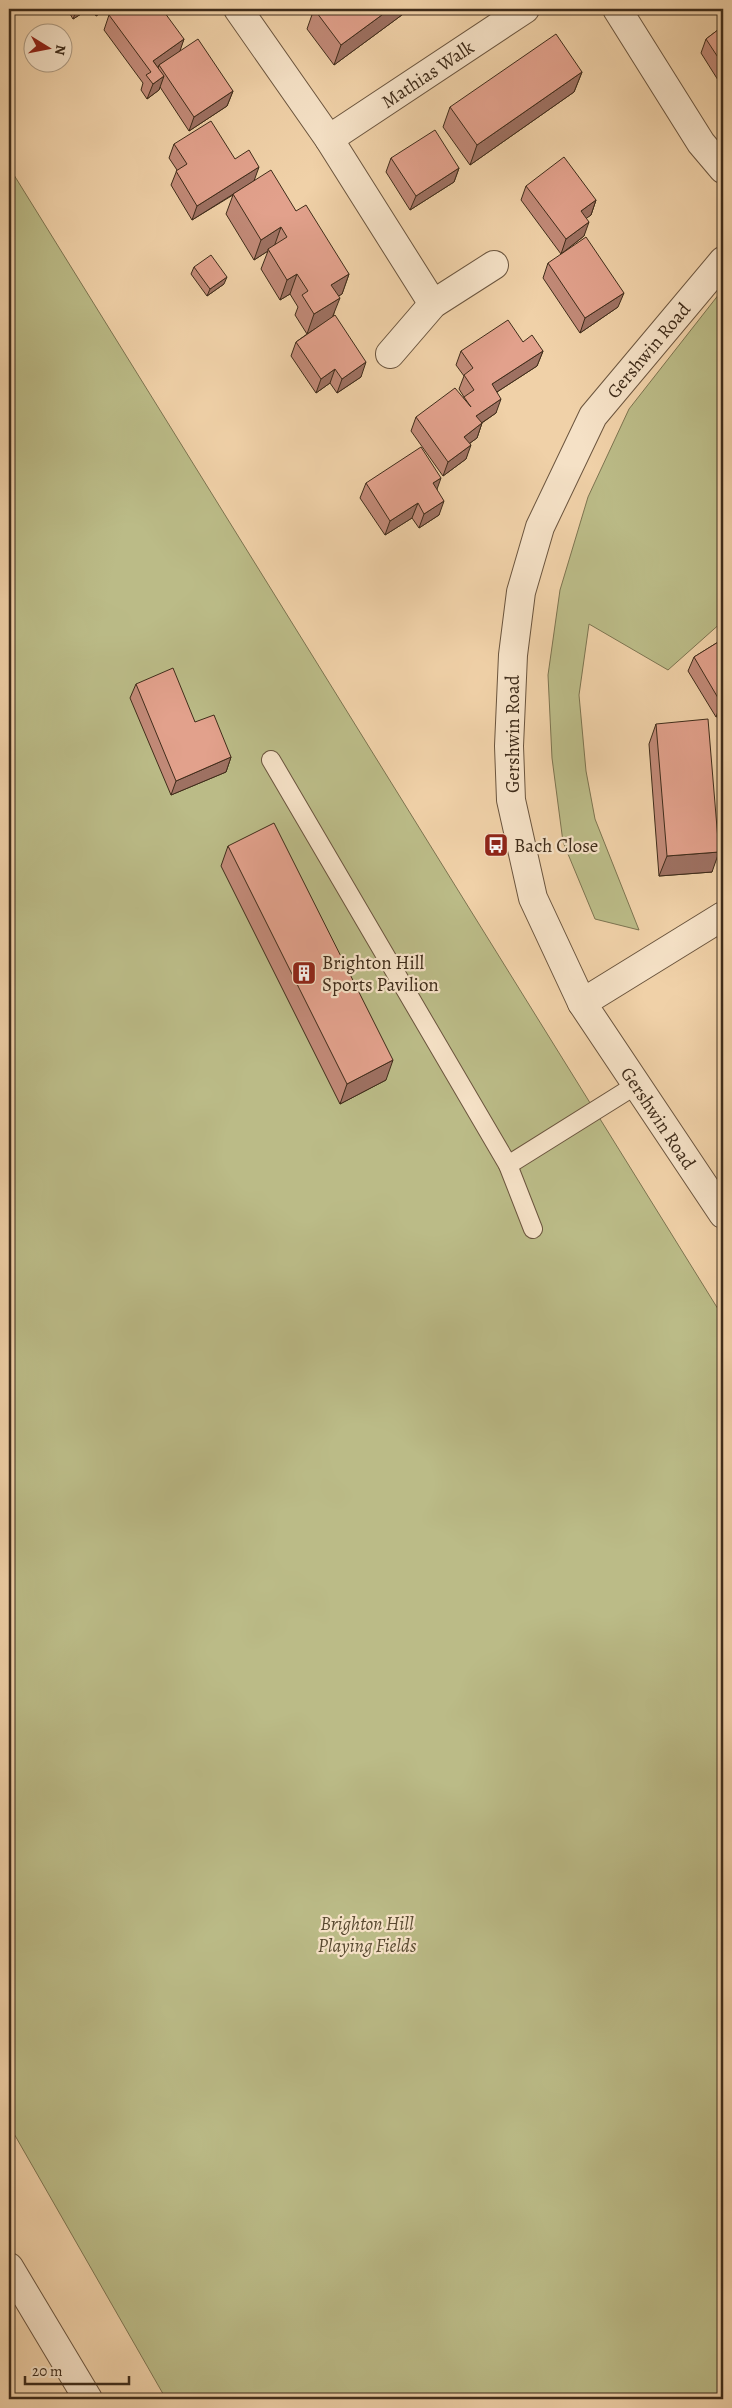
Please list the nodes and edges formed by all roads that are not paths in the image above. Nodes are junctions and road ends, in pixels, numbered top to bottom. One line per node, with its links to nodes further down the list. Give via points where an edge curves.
1 (238, 9): 4 (street)
2 (525, 9): 4 (street, Mathias Walk)
3 (616, 9): 5 (street, via 701,143)
4 (329, 139): 8 (street)
5 (723, 169)
6 (723, 261): 12 (street, Gershwin Road, via 593,416 540,527 521,592 513,655 509,746 511,800 533,898)
7 (494, 265): 8 (street)
8 (433, 304): 9 (street)
9 (390, 354)
10 (272, 760): 14 (lane)
11 (723, 916): 12 (street)
12 (582, 1003): 13 (street, Gershwin Road)
13 (636, 1085): 14 (lane); 15 (street, Gershwin Road)
14 (508, 1165): 16 (lane)
15 (723, 1214)
16 (533, 1229)
17 (9, 2267): 18 (street)
18 (88, 2399)

